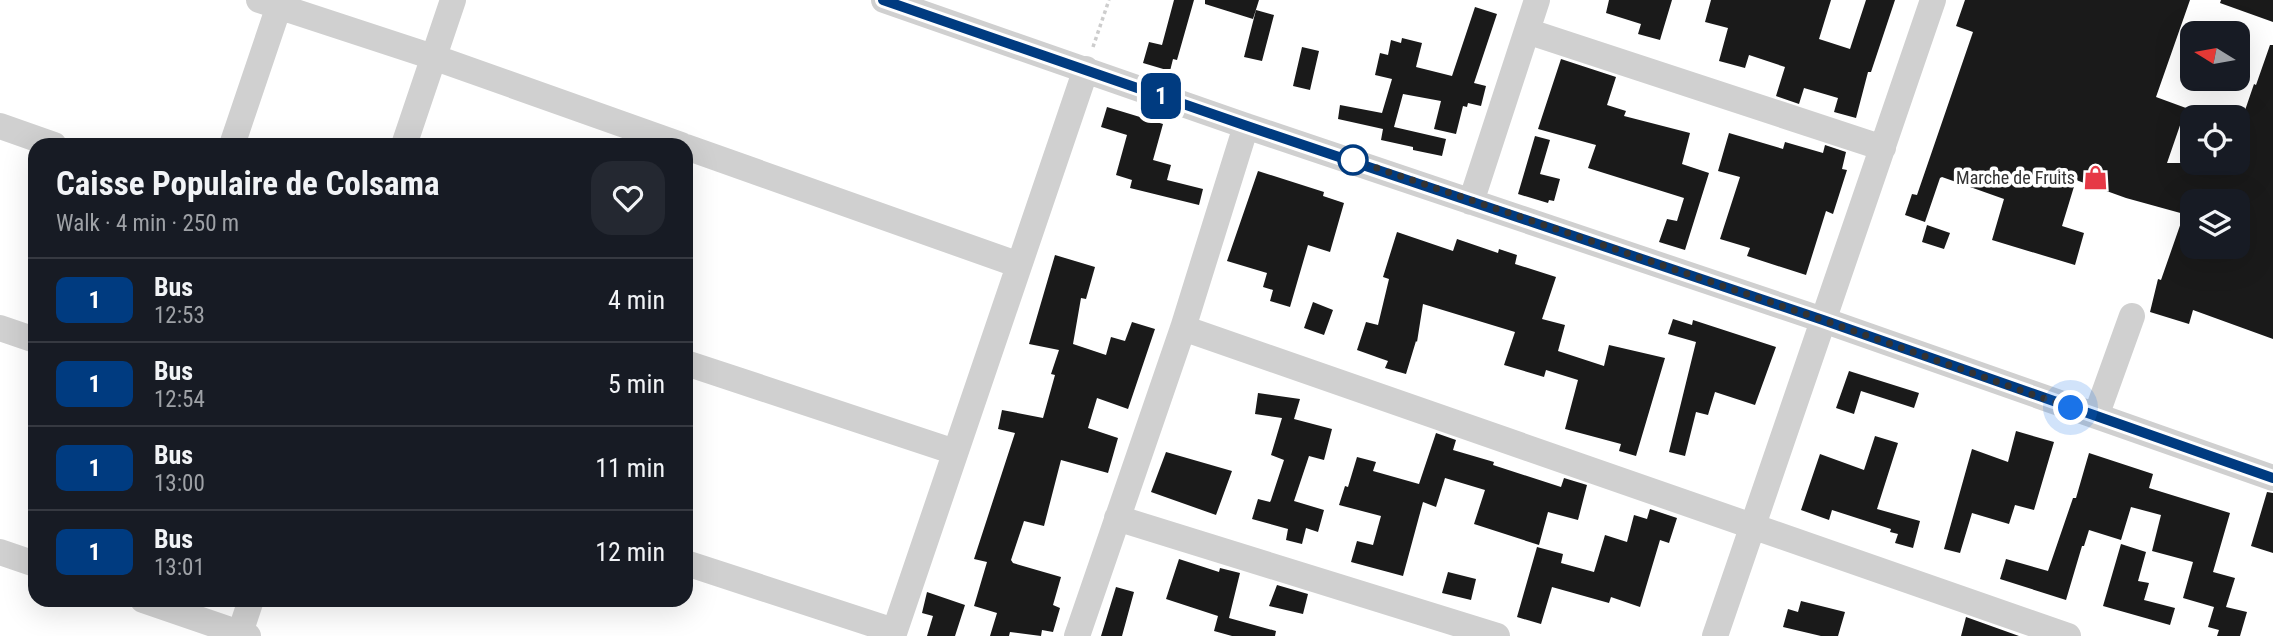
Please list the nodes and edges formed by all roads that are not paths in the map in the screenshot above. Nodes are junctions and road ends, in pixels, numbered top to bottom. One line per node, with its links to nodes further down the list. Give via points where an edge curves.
1 (453, 0): 7 (street)
2 (884, 0): 8 (street)
3 (1537, 0): 6 (street)
4 (1933, 0): 15 (street)
5 (269, 3): 7 (street); 12 (street)
6 (1527, 31): 15 (street); 17 (street)
7 (433, 57): 13 (street); 14 (street)
8 (1086, 69): 10 (street); 18 (street)
9 (0, 126): 11 (street)
10 (1247, 126): 17 (street); 22 (street)
11 (34, 138)
12 (234, 138)
13 (406, 138)
14 (661, 138)
15 (1883, 148): 20 (street)
16 (693, 149): 18 (street)
17 (1471, 202): 20 (street)
18 (1019, 265): 26 (street)
19 (2132, 316): 25 (street)
20 (1823, 320): 25 (street); 29 (street)
21 (0, 328): 23 (street)
22 (1184, 328): 28 (street); 29 (street)
23 (28, 338)
24 (693, 365): 26 (street)
25 (2096, 416): 27 (street)
26 (955, 452): 35 (street)
27 (2273, 478)
28 (1117, 518): 37 (street); 38 (street)
29 (1752, 528): 39 (street); 40 (street)
30 (0, 552): 31 (street)
31 (28, 562)
32 (693, 565): 35 (street)
33 (163, 607): 36 (street)
34 (249, 607): 36 (street)
35 (893, 634)
36 (243, 635)
37 (1077, 636)
38 (1497, 636)
39 (1715, 636)
40 (2067, 636)

